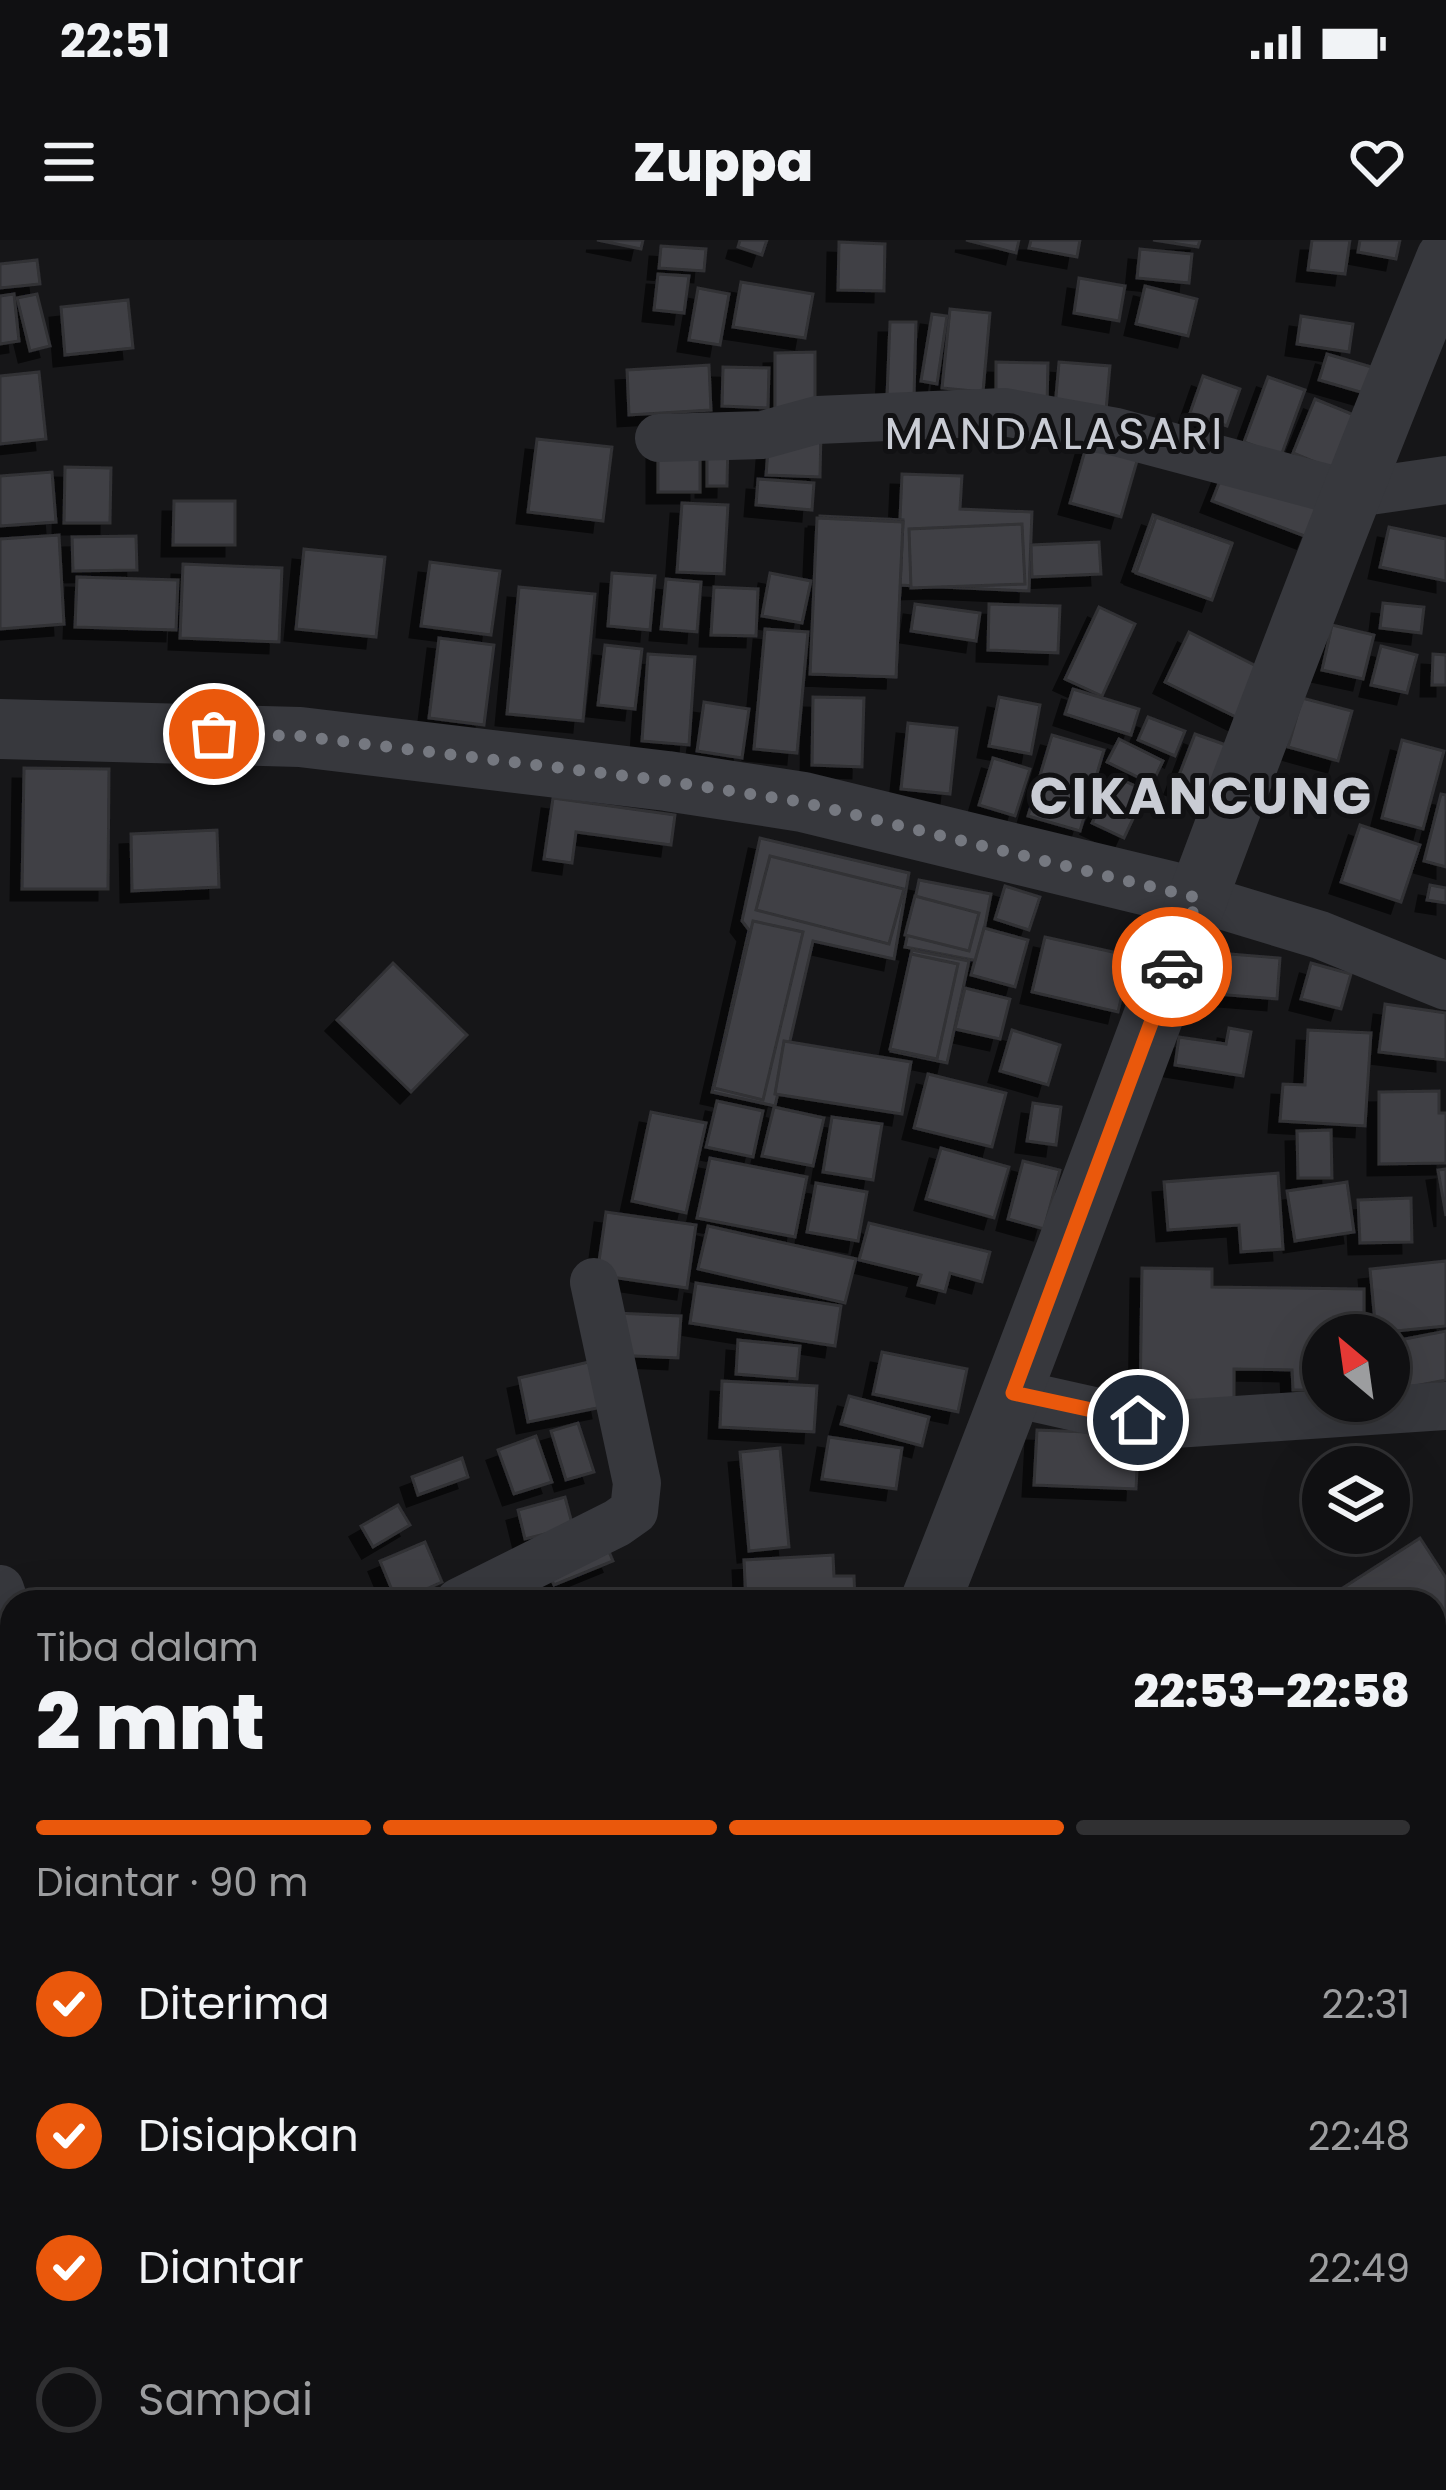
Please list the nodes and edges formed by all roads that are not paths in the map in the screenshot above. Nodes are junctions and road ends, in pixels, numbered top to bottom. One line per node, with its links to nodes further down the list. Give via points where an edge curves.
1 (1446, 259): 4 (street)
2 (659, 438): 4 (street, via 763,435 817,420 1004,412 1116,432)
3 (1446, 480): 4 (street)
4 (1349, 494): 6 (street)
5 (0, 729): 6 (street, via 300,736 667,781 802,802)
6 (1198, 898): 7 (street, via 1321,935); 9 (street)
7 (1446, 986)
8 (594, 1282): 11 (street, via 637,1483 634,1511)
9 (1013, 1393): 10 (street, via 1175,1424); 12 (street)
10 (1446, 1406)
11 (483, 1590)
12 (935, 1590)

